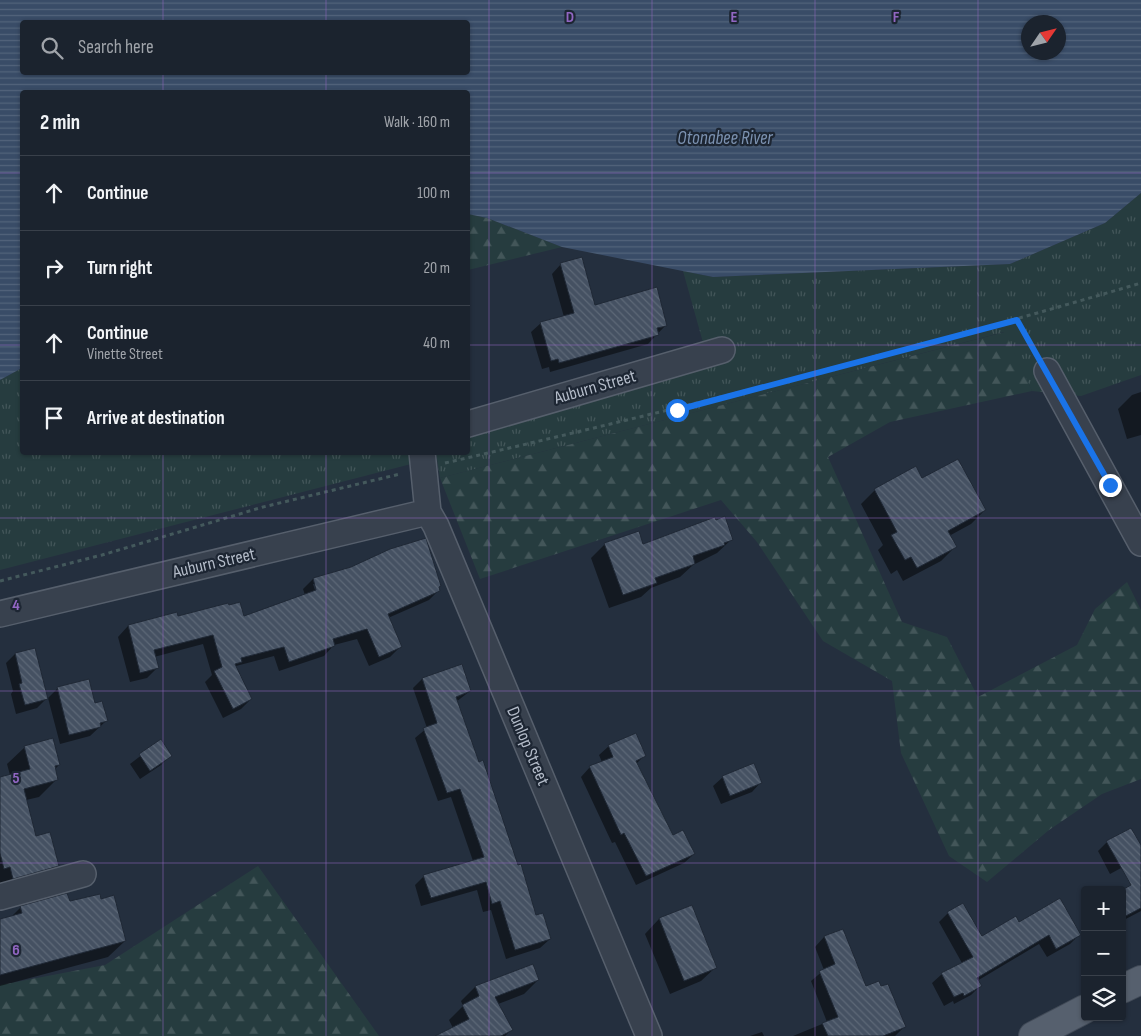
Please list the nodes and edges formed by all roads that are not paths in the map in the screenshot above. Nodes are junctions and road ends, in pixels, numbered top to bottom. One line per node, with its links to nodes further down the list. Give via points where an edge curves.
1 (722, 350): 3 (street, Auburn Street)
2 (1047, 370): 5 (street)
3 (470, 423)
4 (423, 460): 6 (street, Dunlop Street)
5 (1130, 499): 7 (street)
6 (428, 512): 8 (street, Auburn Street); 14 (street, Dunlop Street)
7 (1141, 543)
8 (0, 614)
9 (83, 874): 10 (street)
10 (0, 897)
11 (1141, 980): 12 (main road)
12 (1126, 987)
13 (1081, 1011): 15 (main road)
14 (649, 1036)
15 (1033, 1036)

